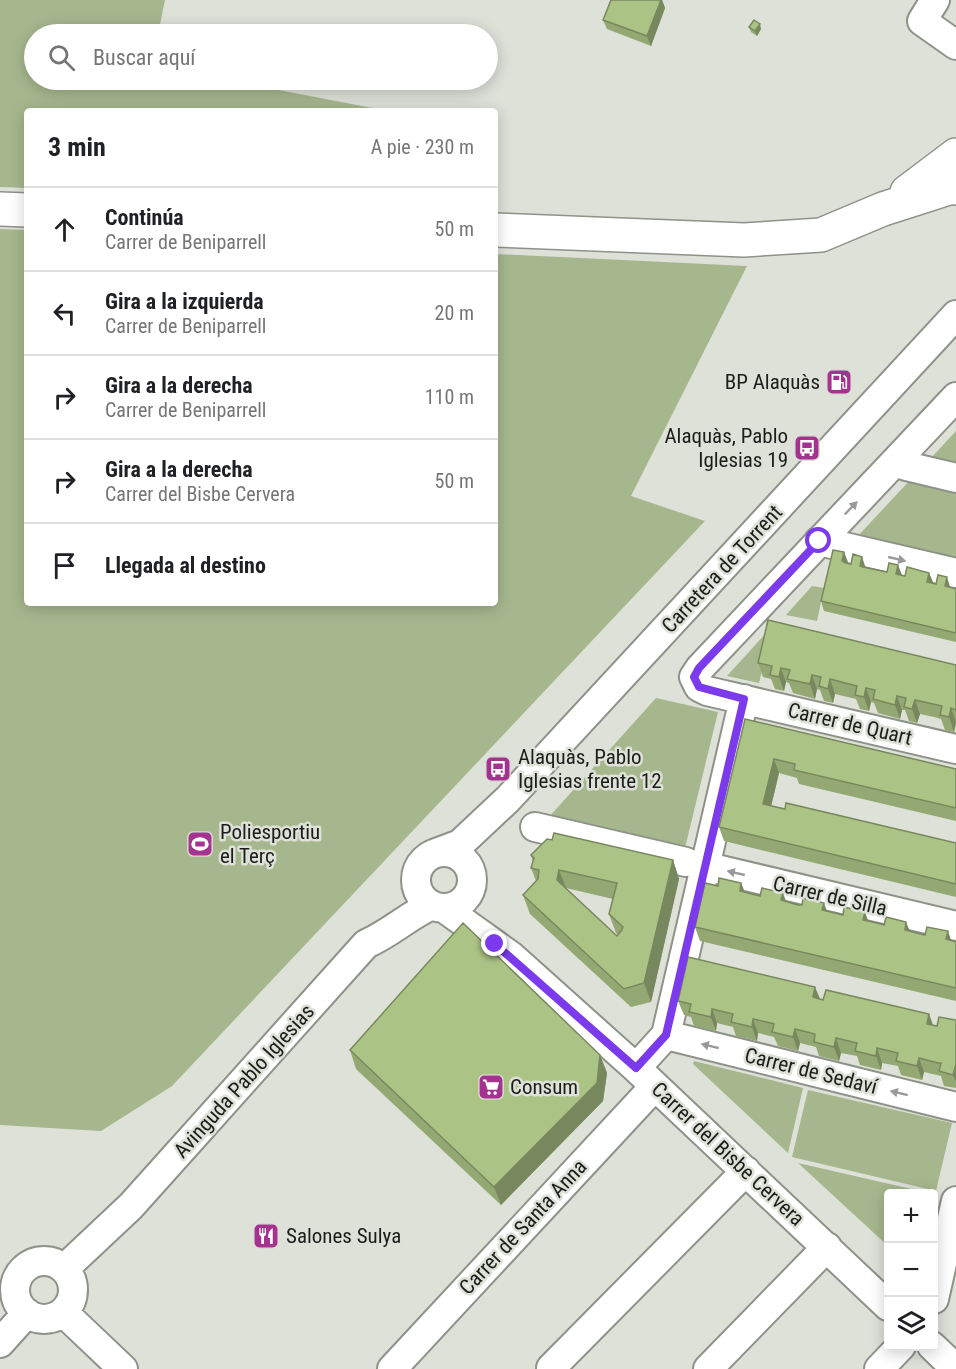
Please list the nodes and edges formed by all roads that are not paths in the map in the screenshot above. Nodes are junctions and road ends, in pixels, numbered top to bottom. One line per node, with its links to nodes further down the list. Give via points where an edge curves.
1 (935, 0): 2 (street, via 921,21)
2 (956, 45)
3 (956, 155): 6 (main road)
4 (956, 188): 6 (main road)
5 (0, 209): 7 (main road)
6 (883, 209): 8 (main road, via 821,235 744,240)
7 (24, 210)
8 (498, 230)
9 (956, 315): 17 (street, Carretera de Torrent, via 508,799)
10 (956, 397): 11 (street)
11 (898, 460): 12 (street, via 906,466); 13 (street, one-way to 11)
12 (956, 478)
13 (819, 541): 14 (street, one-way to 14); 15 (street, Carrer de Quart, via 696,673 694,682 699,687)
14 (956, 573)
15 (744, 699): 16 (street, Carrer de Quart); 21 (street)
16 (956, 748)
17 (484, 818): 19 (street, Carretera de Torrent, via 460,844); 20 (street, Carretera de Torrent, via 471,840)
18 (535, 827): 21 (street, Carrer de Silla)
19 (426, 862): 20 (street, via 453,853); 22 (street, via 416,880 420,897); 24 (street, via 406,899)
20 (467, 862): 22 (street, via 473,879)
21 (695, 864): 23 (street, Carrer de Silla, one-way to 21); 25 (street)
22 (448, 903): 24 (street, Avinguda Pablo Iglesias, via 409,915 396,929); 26 (street, Carrer del Bisbe Cervera)
23 (956, 926)
24 (366, 944): 31 (street, Avinguda Pablo Iglesias, via 131,1206)
25 (666, 1035): 26 (street, Carrer de Santa Anna); 27 (street, Carrer de Sedaví, one-way to 25)
26 (646, 1077): 28 (street, Carrer del Bisbe Cervera); 41 (street, Carrer de Santa Anna)
27 (956, 1107)
28 (746, 1171): 30 (street, Carrer del Bisbe Cervera); 39 (street)
29 (956, 1201): 32 (street)
30 (827, 1247): 33 (street, Carrer del Bisbe Cervera); 42 (street)
31 (64, 1269): 34 (street, via 73,1291); 35 (street, via 51,1262 35,1262 22,1271 15,1286 16,1296)
32 (943, 1287)
33 (884, 1302)
34 (63, 1312): 35 (street, via 45,1319); 40 (street)
35 (27, 1313): 36 (street)
36 (0, 1343)
37 (897, 1351): 43 (street)
38 (936, 1351): 44 (street)
39 (551, 1368)
40 (123, 1369)
41 (392, 1369)
42 (708, 1369)
43 (879, 1369)
44 (956, 1369)

